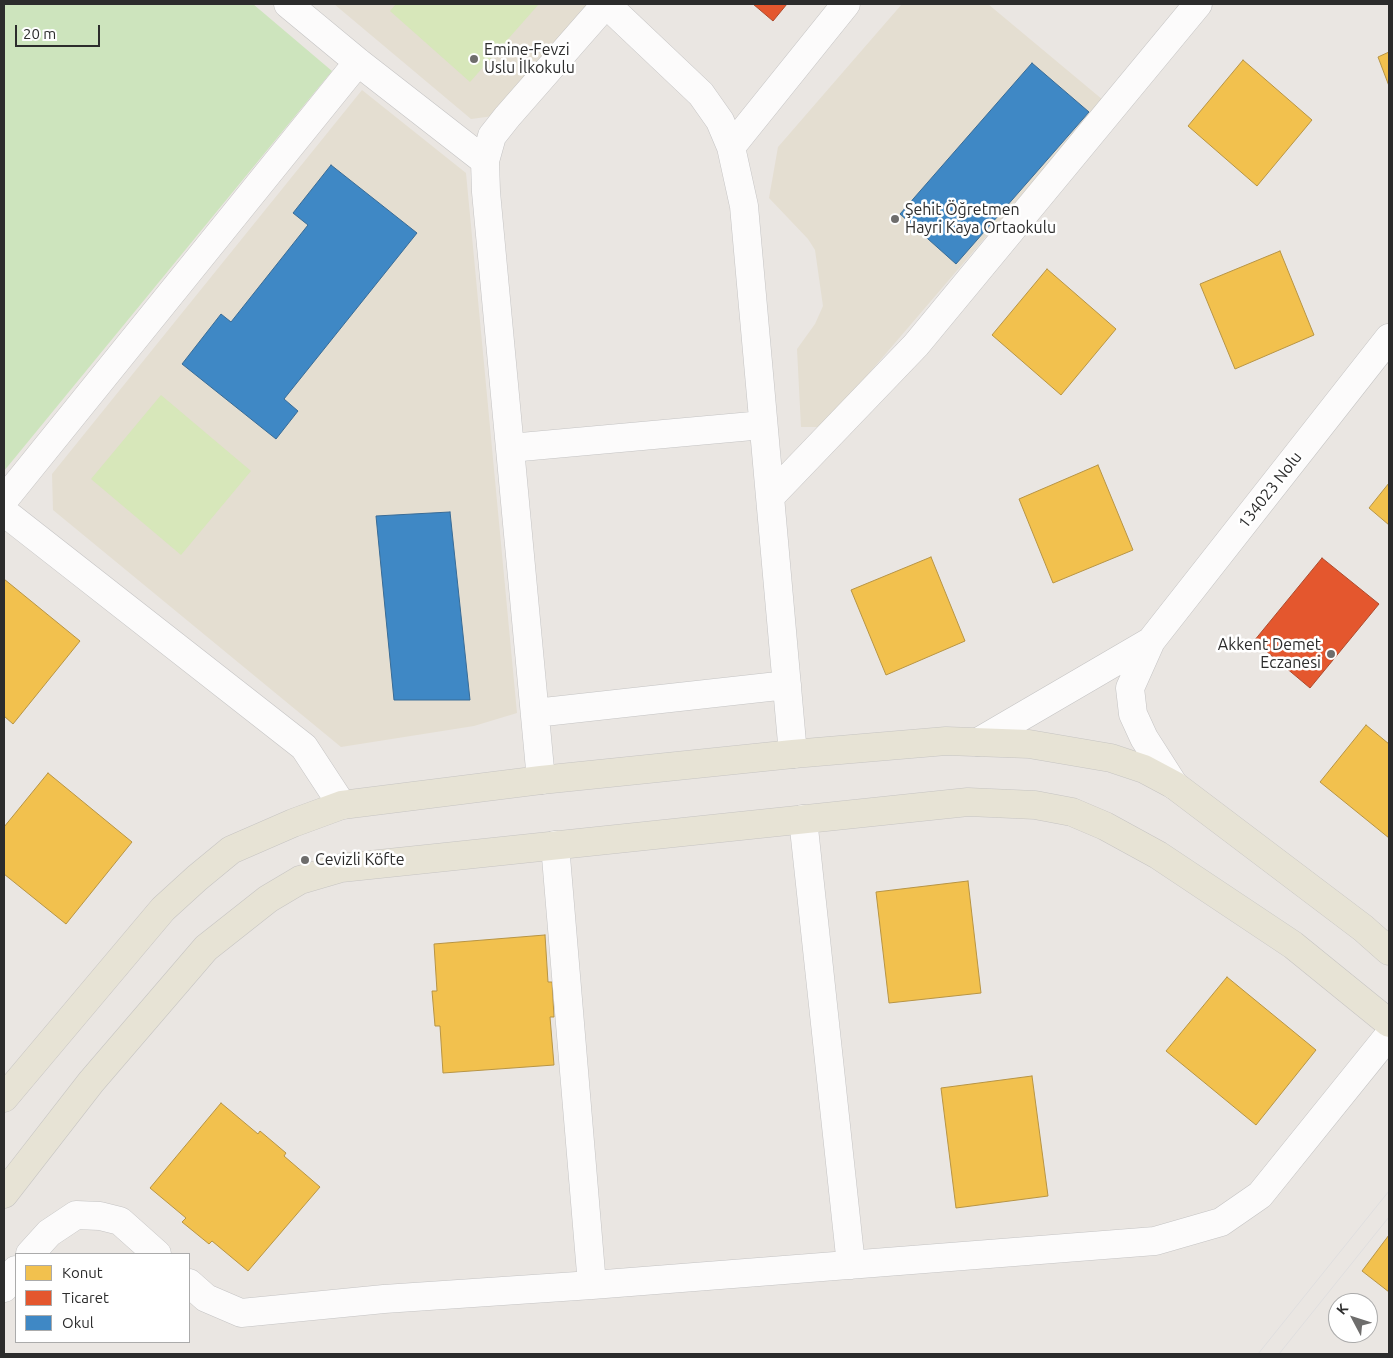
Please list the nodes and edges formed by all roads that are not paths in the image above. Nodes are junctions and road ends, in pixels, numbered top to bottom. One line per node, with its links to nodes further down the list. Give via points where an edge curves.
1 (288, 4): 5 (street)
2 (606, 4): 6 (street, via 701,94 720,121); 7 (street, via 502,123 492,136)
3 (846, 4): 6 (street)
4 (1198, 4): 11 (street, via 916,345)
5 (358, 62): 7 (street); 12 (street)
6 (731, 147): 9 (street, via 744,206)
7 (485, 161): 10 (street)
8 (1389, 338): 14 (street, 134023 Nolu)
9 (763, 425): 10 (street); 11 (street)
10 (510, 448): 16 (street)
11 (770, 497): 15 (street)
12 (4, 500)
13 (4, 512): 21 (street, via 304,747)
14 (1151, 641): 17 (street); 20 (street, via 1130,688 1134,714 1144,738)
15 (787, 685): 16 (street); 18 (street)
16 (535, 712): 19 (street)
17 (978, 742): 18 (main road, via 946,741); 20 (main road, via 1029,744 1111,758 1144,769)
18 (793, 754): 19 (main road)
19 (541, 780): 21 (main road)
20 (1174, 785): 24 (main road)
21 (342, 805): 29 (main road, via 293,822 231,850 197,878 163,909)
22 (803, 820): 23 (main road); 27 (main road, via 968,802 1035,805 1072,812 1113,830 1205,885 1293,945); 34 (street)
23 (556, 846): 31 (main road, via 341,868 300,880 268,898 206,948 92,1082); 37 (street)
24 (1363, 928): 25 (main road); 26 (main road)
25 (1389, 939)
26 (1389, 951)
27 (1389, 1023)
28 (1389, 1035): 34 (street, via 1260,1195 1221,1222 1155,1241)
29 (16, 1074): 30 (main road)
30 (4, 1098)
31 (4, 1194)
32 (31, 1253): 33 (street, via 49,1233 76,1215 120,1221)
33 (156, 1253)
34 (851, 1265): 37 (street)
35 (15, 1272): 38 (street)
36 (190, 1284): 37 (street, via 206,1298 241,1313 384,1299)
37 (592, 1286)
38 (4, 1288)

